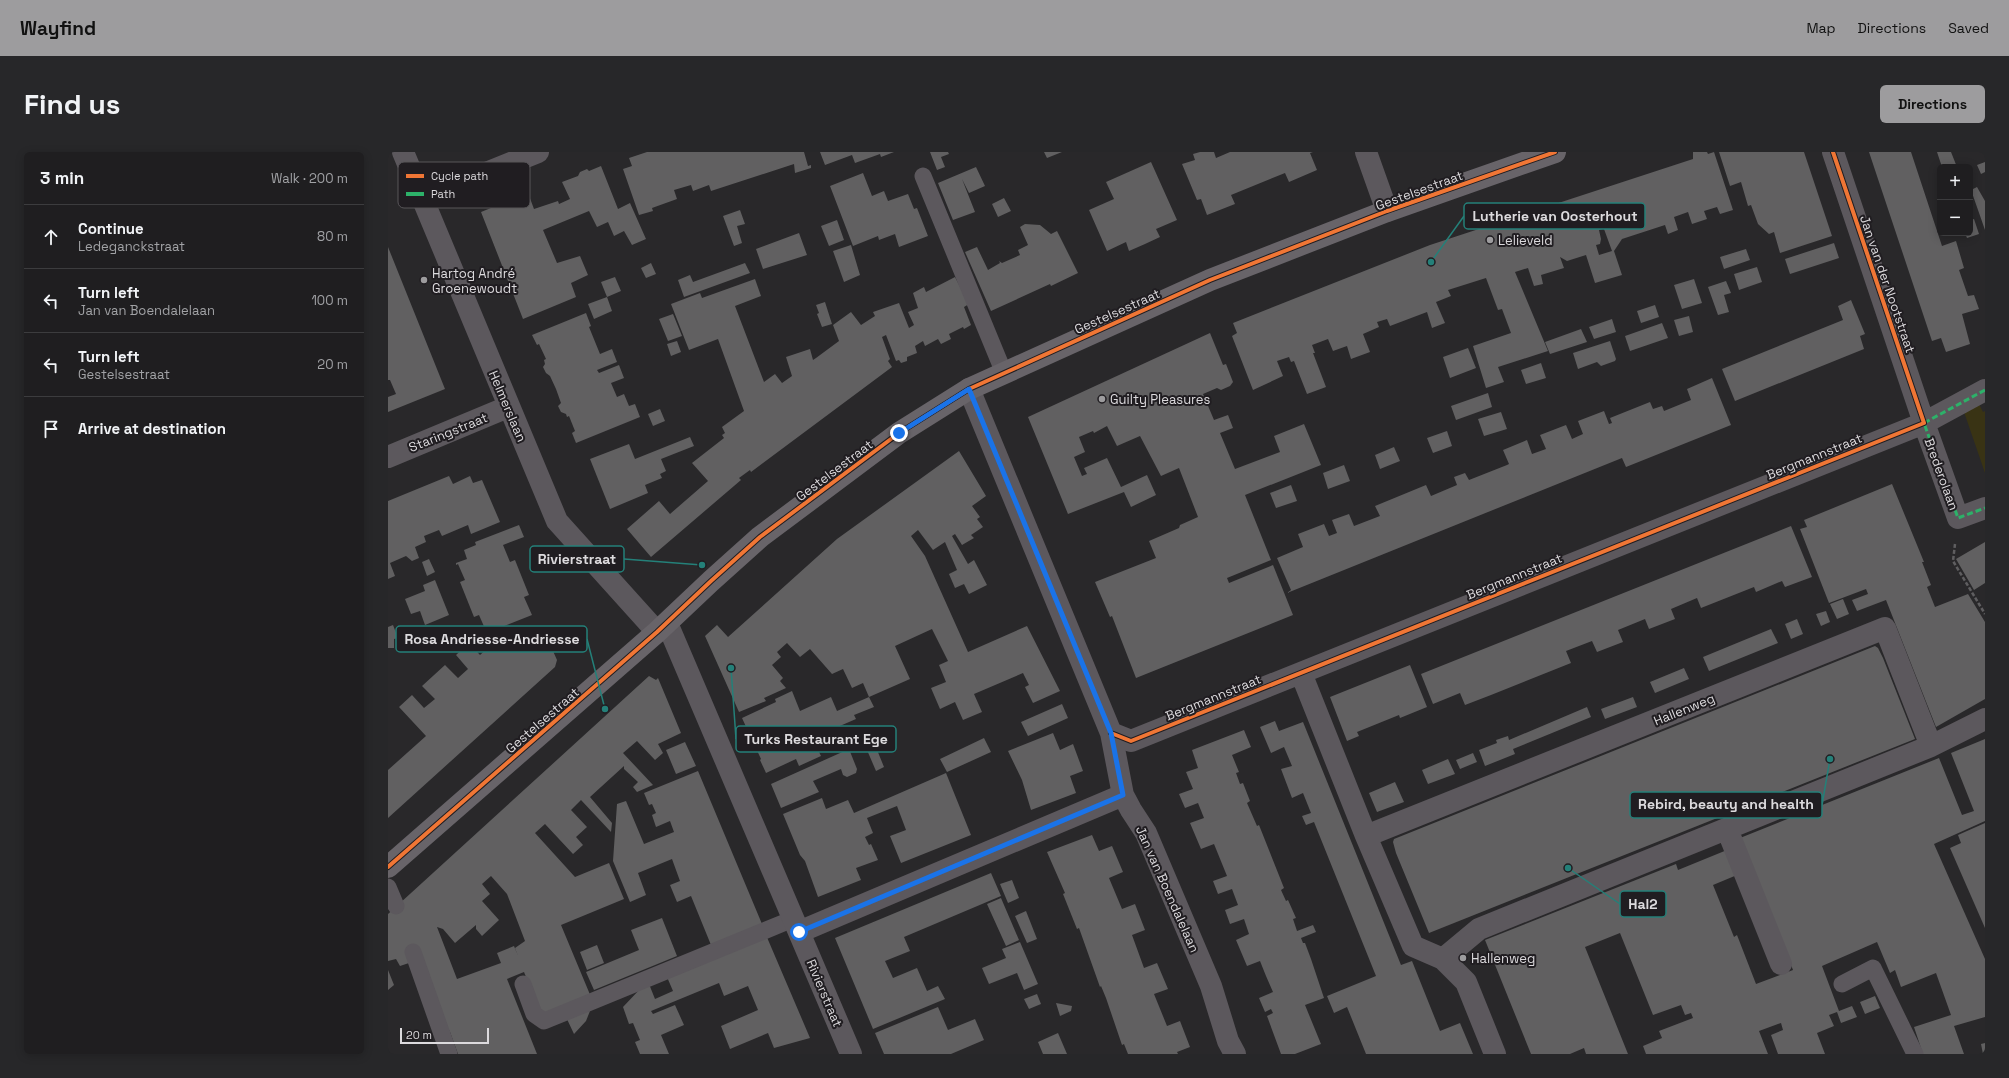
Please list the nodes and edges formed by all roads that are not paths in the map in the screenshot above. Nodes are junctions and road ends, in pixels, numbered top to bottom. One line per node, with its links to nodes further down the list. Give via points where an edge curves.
1 (403, 152): 6 (street, Helmerslaan)
2 (538, 152): 7 (street)
3 (1366, 152): 10 (street)
4 (1555, 152): 10 (street, Gestelsestraat)
5 (1833, 152): 15 (street, Jan van der Nootstraat)
6 (407, 162)
7 (513, 162)
8 (923, 176): 11 (lane)
9 (426, 208): 14 (street, Helmerslaan)
10 (1387, 211): 11 (street, Gestelsestraat, via 1210,280)
11 (1004, 373): 12 (street, Gestelsestraat)
12 (969, 389): 18 (street, Gestelsestraat, via 899,433 760,538); 21 (street, Jan van Boendalelaan)
13 (1985, 390): 15 (street, Brederolaan)
14 (508, 407): 16 (street, Staringstraat); 18 (street, Helmerslaan, via 557,521)
15 (1924, 422): 17 (street, Brederolaan, via 1958,518); 19 (street, Bergmannstraat)
16 (388, 456)
17 (1985, 508)
18 (662, 628): 26 (street, Gestelsestraat); 29 (street, Rivierstraat)
19 (1301, 673): 21 (street, Bergmannstraat, via 1131,741); 25 (street)
20 (1985, 719): 22 (street)
21 (1111, 733): 23 (street, Jan van Boendalelaan)
22 (1931, 746): 24 (street); 25 (street, Hallenweg, via 1885,628)
23 (1123, 795): 29 (street); 37 (street, Jan van Boendalelaan, via 1146,833 1211,986 1228,1041)
24 (1727, 829): 31 (street, via 1479,930); 32 (street)
25 (1366, 836): 31 (street, via 1413,946)
26 (388, 867)
27 (388, 887): 28 (lane)
28 (396, 906)
29 (796, 926): 33 (lane, via 544,1021 534,1014); 36 (street, Rivierstraat)
30 (413, 952): 35 (lane)
31 (1443, 959): 38 (street, via 1466,982)
32 (1781, 964)
33 (523, 984)
34 (1842, 984): 39 (lane, via 1873,968)
35 (449, 1054)
36 (851, 1054)
37 (1235, 1054)
38 (1495, 1054)
39 (1915, 1054)

